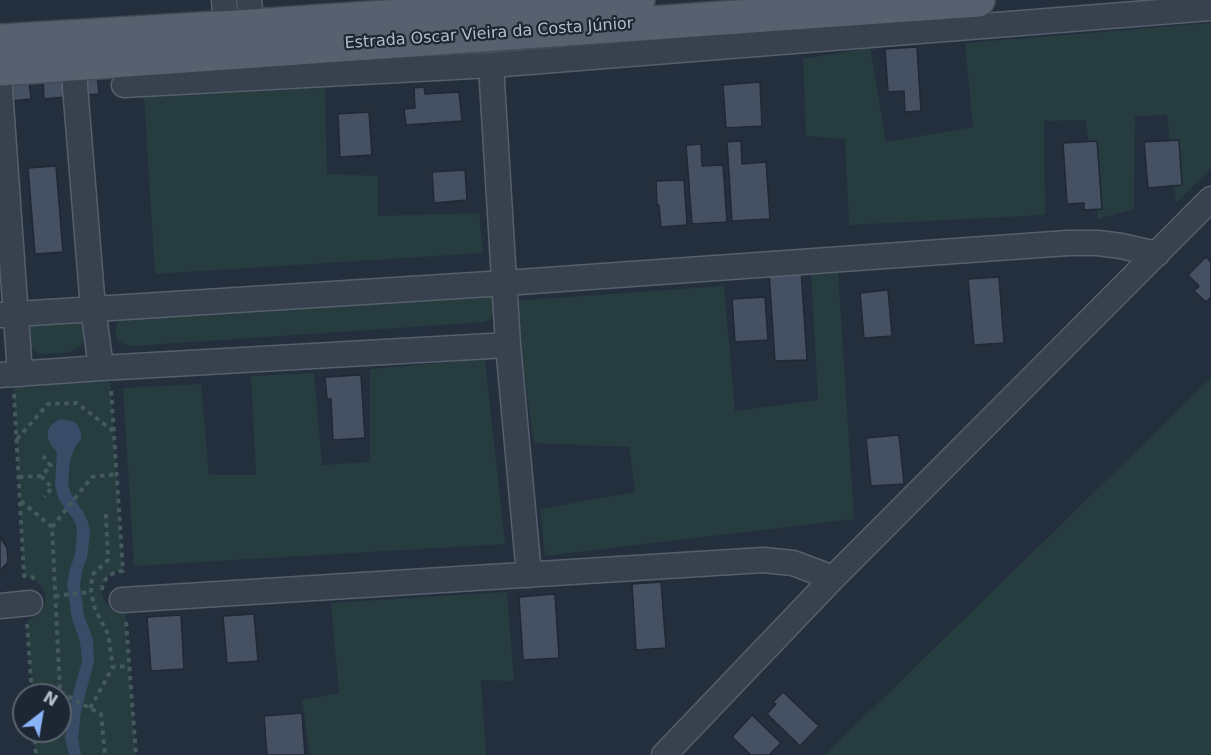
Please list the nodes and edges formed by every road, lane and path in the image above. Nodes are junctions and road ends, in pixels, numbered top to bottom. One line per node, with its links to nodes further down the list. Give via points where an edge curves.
1 (638, 0): 4 (main road, Estrada Oscar Vieira da Costa Júnior)
2 (978, 0): 6 (main road, Estrada Oscar Vieira da Costa Júnior)
3 (1211, 8): 7 (street)
4 (238, 14): 5 (main road, Estrada Oscar Vieira da Costa Júnior)
5 (0, 41)
6 (75, 65): 8 (main road, Estrada Oscar Vieira da Costa Júnior); 14 (street)
7 (491, 65): 9 (street); 13 (street)
8 (0, 69)
9 (124, 85)
10 (0, 89): 15 (street)
11 (1211, 199): 12 (street)
12 (1157, 254): 13 (street, via 1098,243 1068,243); 33 (street)
13 (505, 283): 14 (street); 16 (street)
14 (93, 308): 15 (street); 18 (street)
15 (8, 314): 17 (street)
16 (508, 345): 18 (street); 32 (street)
17 (10, 375): 18 (street); 24 (path)
18 (106, 376): 23 (path)
19 (76, 395): 21 (path)
20 (48, 397): 22 (path)
21 (76, 403): 22 (path); 23 (path)
22 (48, 404): 24 (path)
23 (114, 431): 26 (path)
24 (16, 440): 27 (path)
25 (43, 456): 28 (path, via 51,466)
26 (117, 474): 31 (path, via 92,477); 37 (path, via 123,571 110,574 101,592)
27 (19, 477): 28 (path); 30 (path)
28 (40, 477): 29 (path, via 51,488)
29 (44, 497)
30 (20, 500): 31 (path); 36 (path, via 24,576 38,581)
31 (52, 527): 35 (path)
32 (529, 575): 33 (street, via 763,560 793,563); 37 (street)
33 (833, 578): 46 (street)
34 (91, 592): 35 (path)
35 (55, 596): 41 (path)
36 (33, 603): 38 (street); 40 (path)
37 (116, 603): 39 (path)
38 (0, 606)
39 (129, 666): 43 (path, via 113,667); 45 (path)
40 (32, 683)
41 (58, 683)
42 (72, 699): 43 (path)
43 (90, 708): 44 (path, via 101,714)
44 (105, 755)
45 (136, 755)
46 (664, 755)

